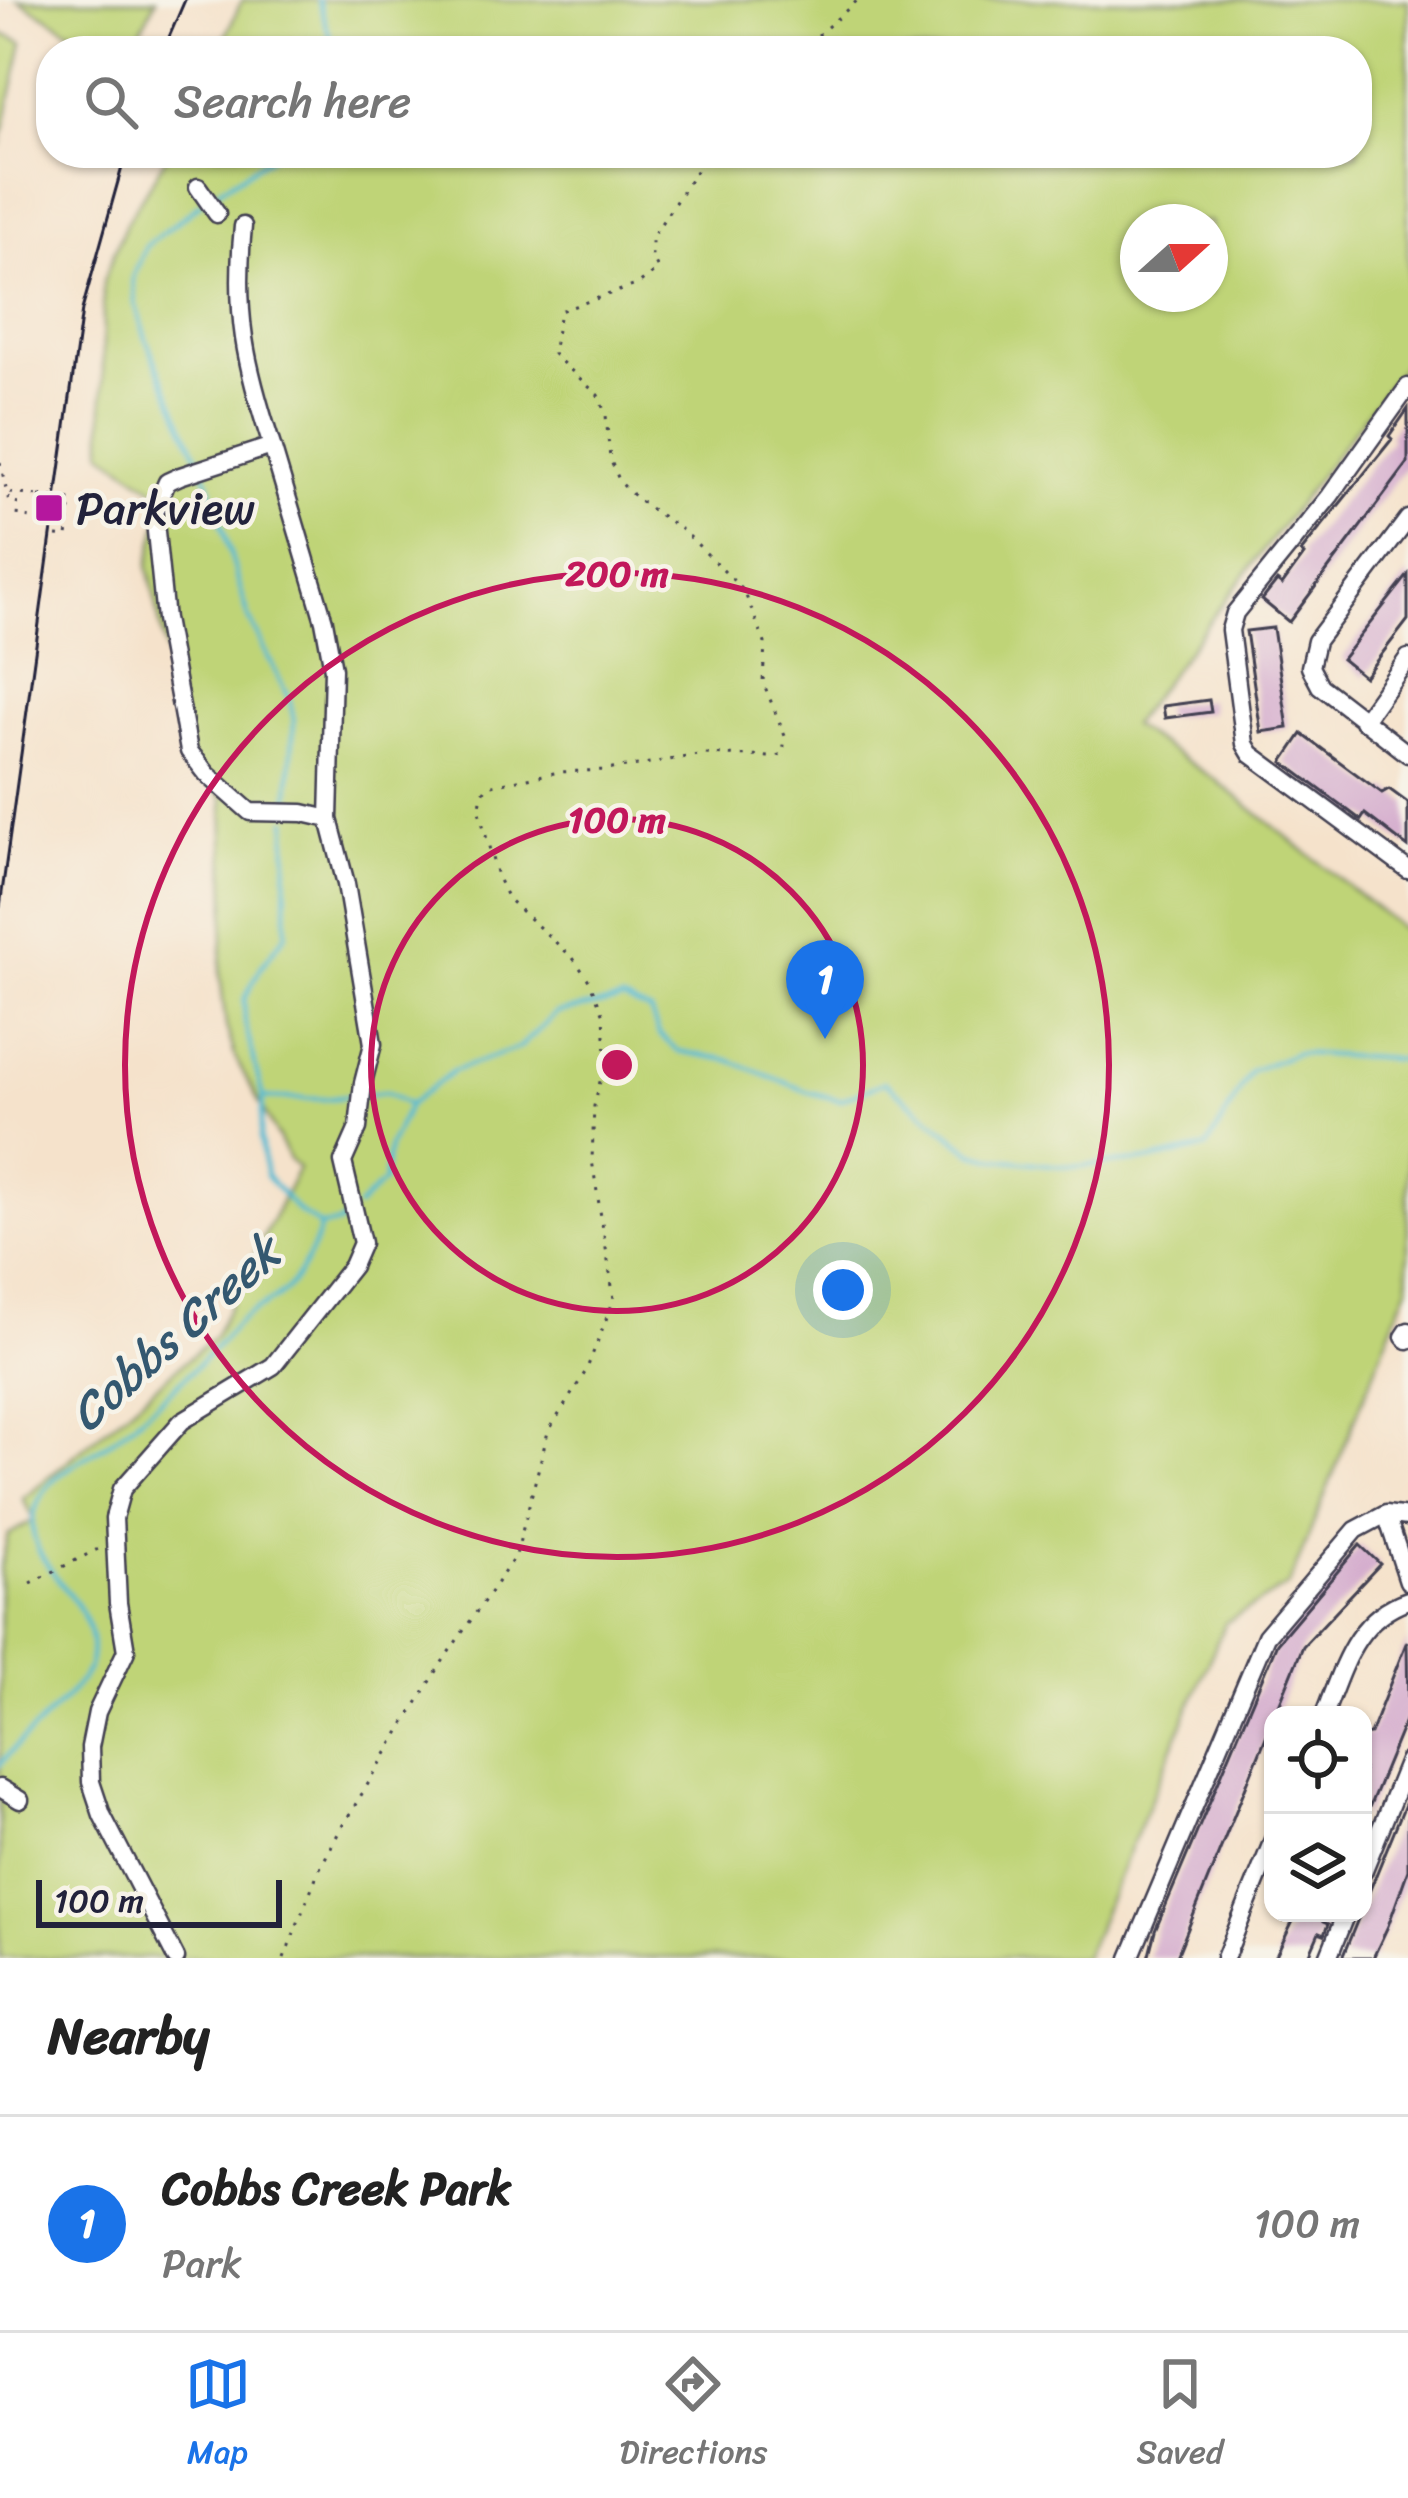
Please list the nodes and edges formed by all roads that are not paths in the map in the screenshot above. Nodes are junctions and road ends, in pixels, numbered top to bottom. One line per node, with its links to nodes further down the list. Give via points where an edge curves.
1 (198, 187): 2 (street)
2 (217, 214)
3 (243, 226): 5 (street, via 241,334)
4 (1408, 387): 11 (street, via 1230,630 1251,754)
5 (272, 446): 10 (street, via 334,669); 10 (street, via 167,482 154,512 165,619 189,751 207,774 250,812)
6 (1408, 519): 8 (street, via 1316,641 1310,667 1320,686)
7 (1408, 658): 8 (street)
8 (1363, 721): 9 (street)
9 (1408, 754)
10 (328, 819): 23 (street, via 374,1044 344,1162 362,1243 273,1366 182,1421 122,1489 114,1518 126,1651 97,1712 91,1782)
11 (1408, 870)
12 (1386, 1514): 13 (street); 14 (street); 24 (street, via 1356,1529 1266,1636)
13 (1408, 1517)
14 (1408, 1581)
15 (1408, 1600): 16 (street, via 1366,1624)
16 (1328, 1706)
17 (1408, 1761): 20 (street)
18 (0, 1788): 19 (street)
19 (20, 1800)
20 (1372, 1850)
21 (1264, 1862): 25 (street)
22 (1342, 1922): 26 (street)
23 (176, 1958)
24 (1130, 1958)
25 (1225, 1958)
26 (1328, 1958)

